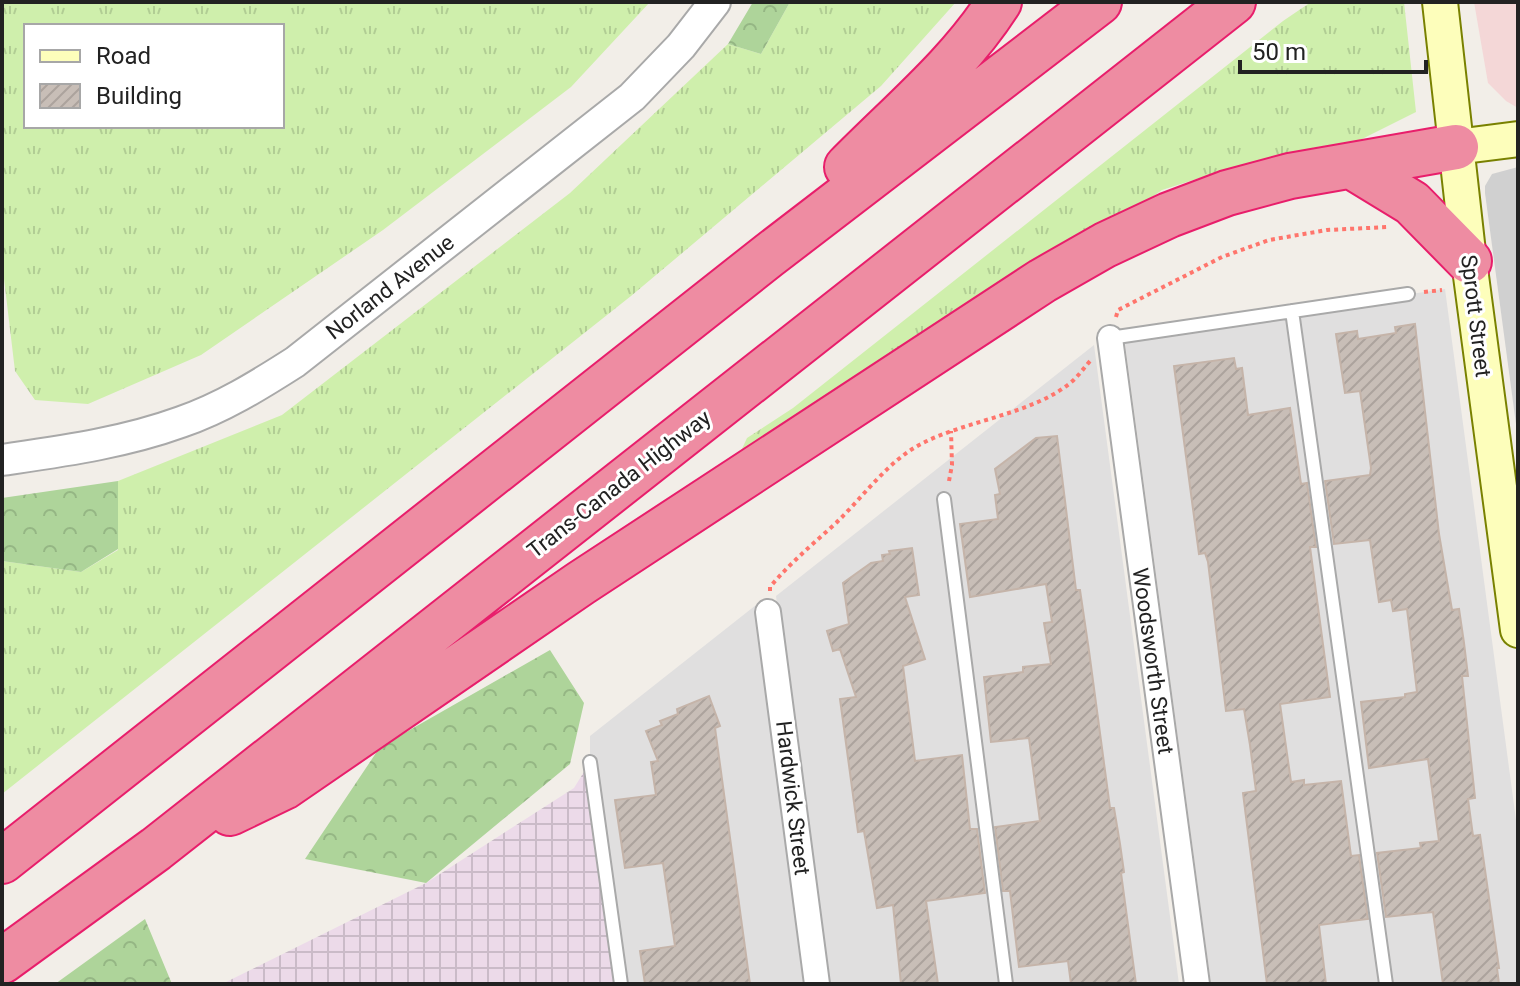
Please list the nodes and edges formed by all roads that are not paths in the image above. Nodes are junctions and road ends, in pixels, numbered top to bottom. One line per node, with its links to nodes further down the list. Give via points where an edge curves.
1 (715, 2): 14 (street, Norland Avenue, via 632,97 295,362 184,421 115,442)
2 (999, 2): 9 (highway, via 917,101 835,178)
3 (1099, 2): 9 (highway)
4 (1233, 2): 19 (highway, Trans-Canada Highway)
5 (1440, 2): 7 (main road, Sprott Street)
6 (1518, 139): 7 (main road)
7 (1456, 147): 8 (highway); 10 (main road, Sprott Street)
8 (1353, 167): 10 (highway, via 1412,203); 19 (highway, via 1227,193 1105,245 581,583 284,787)
9 (768, 256): 20 (highway)
10 (1469, 261): 17 (main road, Sprott Street)
11 (1408, 294): 12 (lane)
12 (1292, 311): 13 (lane); 26 (lane)
13 (1110, 338): 25 (street, Woodsworth Street)
14 (2, 460)
15 (944, 499): 24 (lane)
16 (768, 612): 23 (street, Hardwick Street)
17 (1518, 630)
18 (590, 762): 22 (lane)
19 (156, 849): 21 (highway, Trans-Canada Highway)
20 (2, 861)
21 (2, 961)
22 (621, 984)
23 (817, 984)
24 (1006, 984)
25 (1197, 984)
26 (1386, 984)

